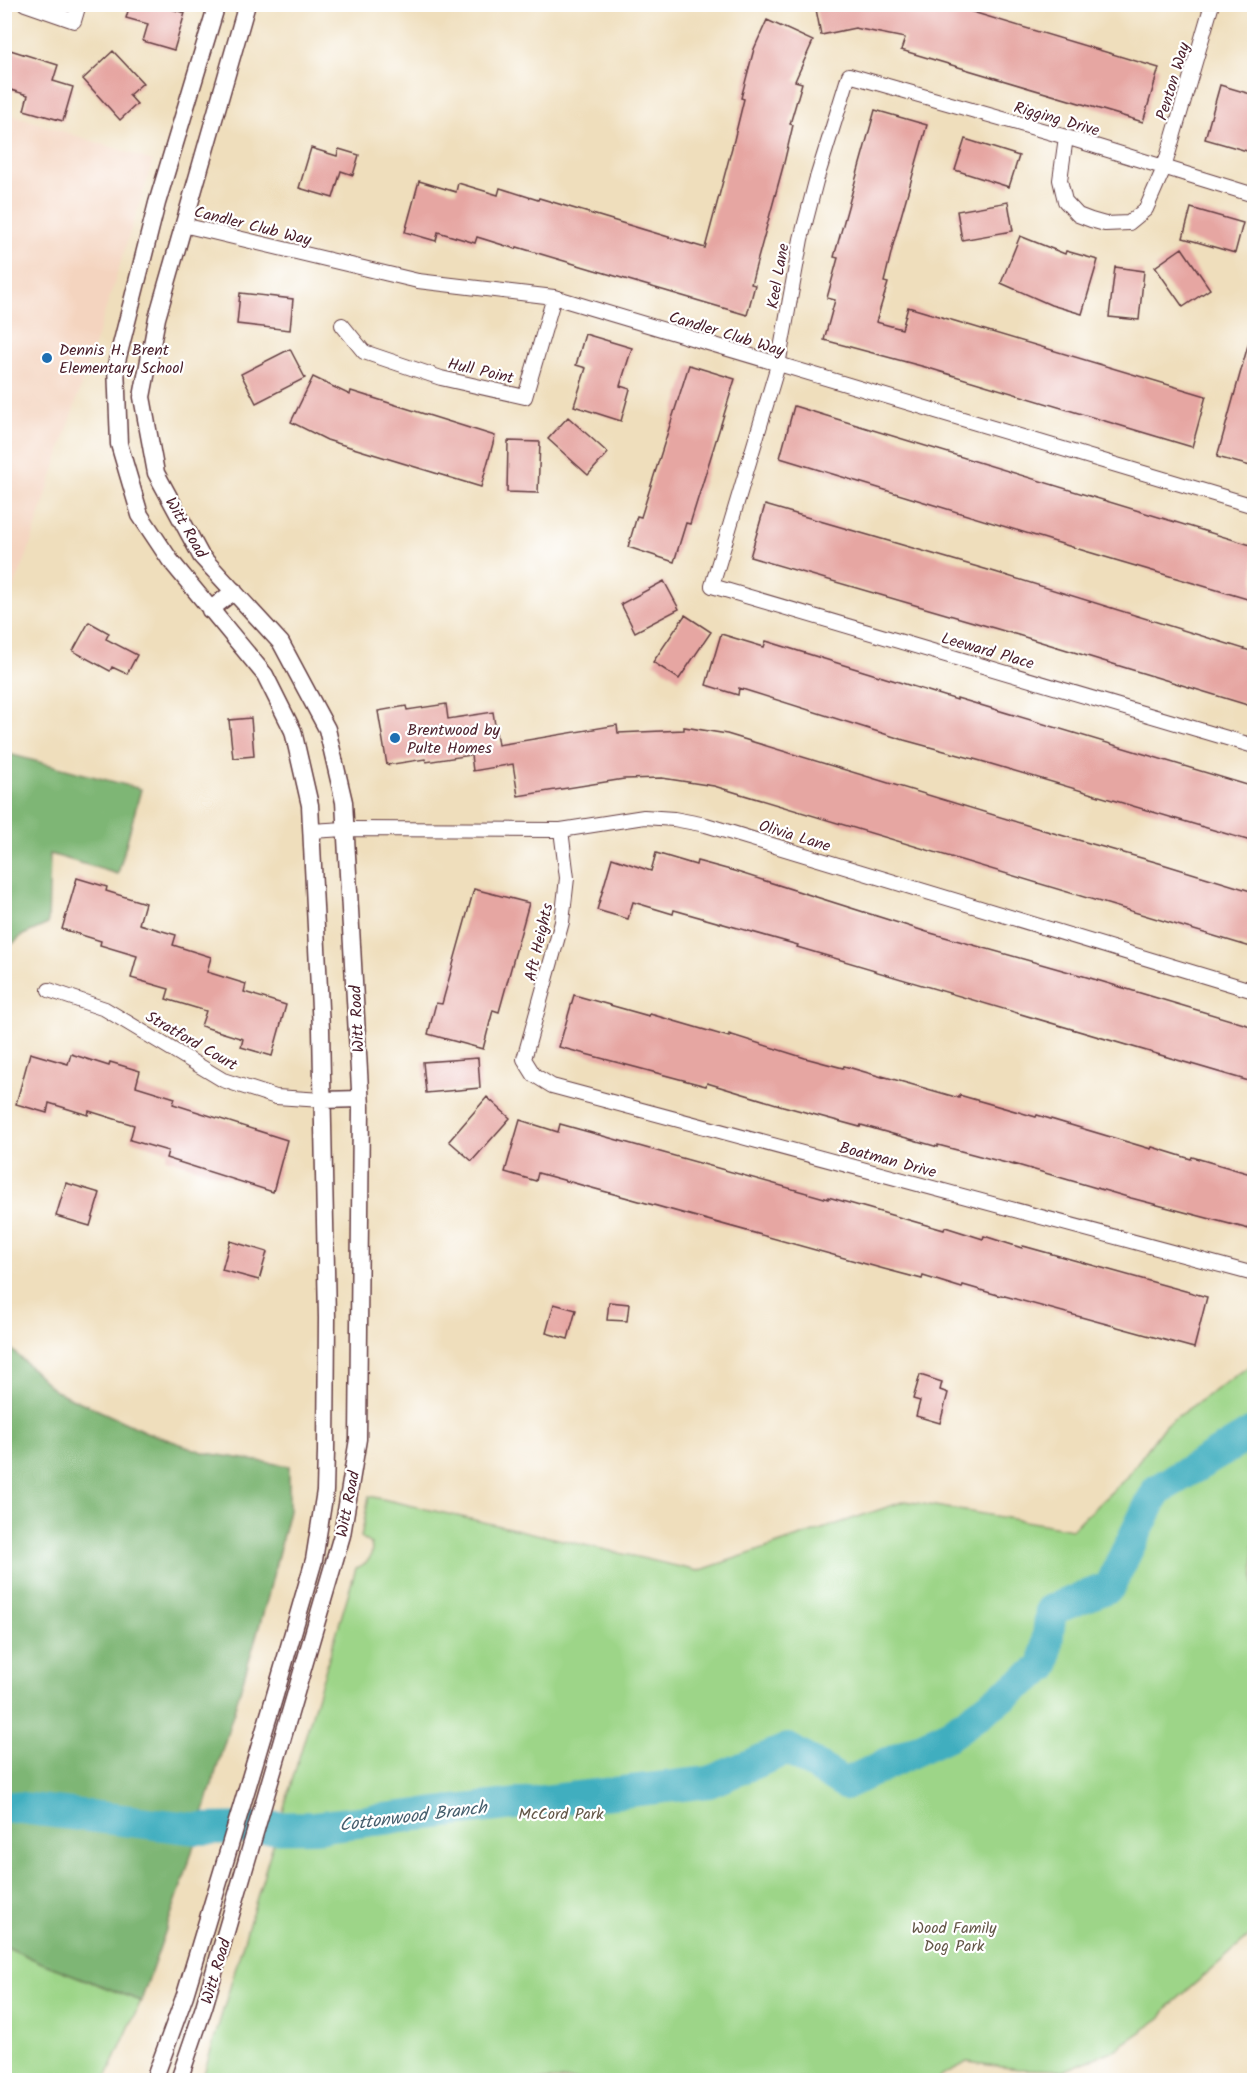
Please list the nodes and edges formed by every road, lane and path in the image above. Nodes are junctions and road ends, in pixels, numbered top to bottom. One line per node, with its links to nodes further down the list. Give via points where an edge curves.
1 (25, 4): 2 (street, via 74,21)
2 (79, 4)
3 (217, 4): 17 (street, Witt Road, via 156,203 116,366 118,444 140,515)
4 (247, 4): 10 (street, Witt Road)
5 (1212, 4): 8 (street, Penton Way)
6 (849, 75): 7 (street, Rigging Drive); 13 (street, Keel Lane, via 801,239)
7 (1066, 137): 8 (street, Rigging Drive); 8 (street, Penton Way, via 1060,180 1065,201 1078,214 1105,224 1130,223 1146,209)
8 (1164, 168): 9 (street, Rigging Drive)
9 (1254, 195)
10 (183, 225): 11 (street, Candler Club Way, via 418,281); 16 (street, Witt Road, via 157,318 142,397 156,473 201,556)
11 (554, 297): 12 (street, Hull Point, via 525,397 441,378 364,352); 13 (street, Candler Club Way)
12 (342, 325)
13 (778, 365): 14 (street, Candler Club Way); 15 (street, Keel Lane)
14 (1254, 506)
15 (712, 586): 18 (street, Leeward Place)
16 (234, 591): 17 (street); 19 (street, Witt Road, via 281,643 327,729 344,802)
17 (210, 610): 21 (street, Witt Road, via 265,675 293,731 310,805)
18 (1254, 746)
19 (345, 829): 20 (street, Olivia Lane); 21 (street, Olivia Lane); 25 (street, Witt Road)
20 (561, 830): 23 (street, Olivia Lane, via 644,817 706,825); 24 (street, Aft Heights, via 567,878 562,922)
21 (311, 831): 26 (street, Witt Road)
22 (49, 990): 26 (street, Stratford Court, via 105,1009 223,1080 276,1097)
23 (1254, 991)
24 (524, 1059): 27 (street, Boatman Drive, via 534,1075 552,1086)
25 (360, 1099): 26 (street); 29 (street, Witt Road, via 358,1439 342,1535)
26 (322, 1100): 28 (street, Witt Road, via 325,1491 314,1560 178,2017)
27 (1254, 1274)
28 (155, 2078)
29 (179, 2080)

